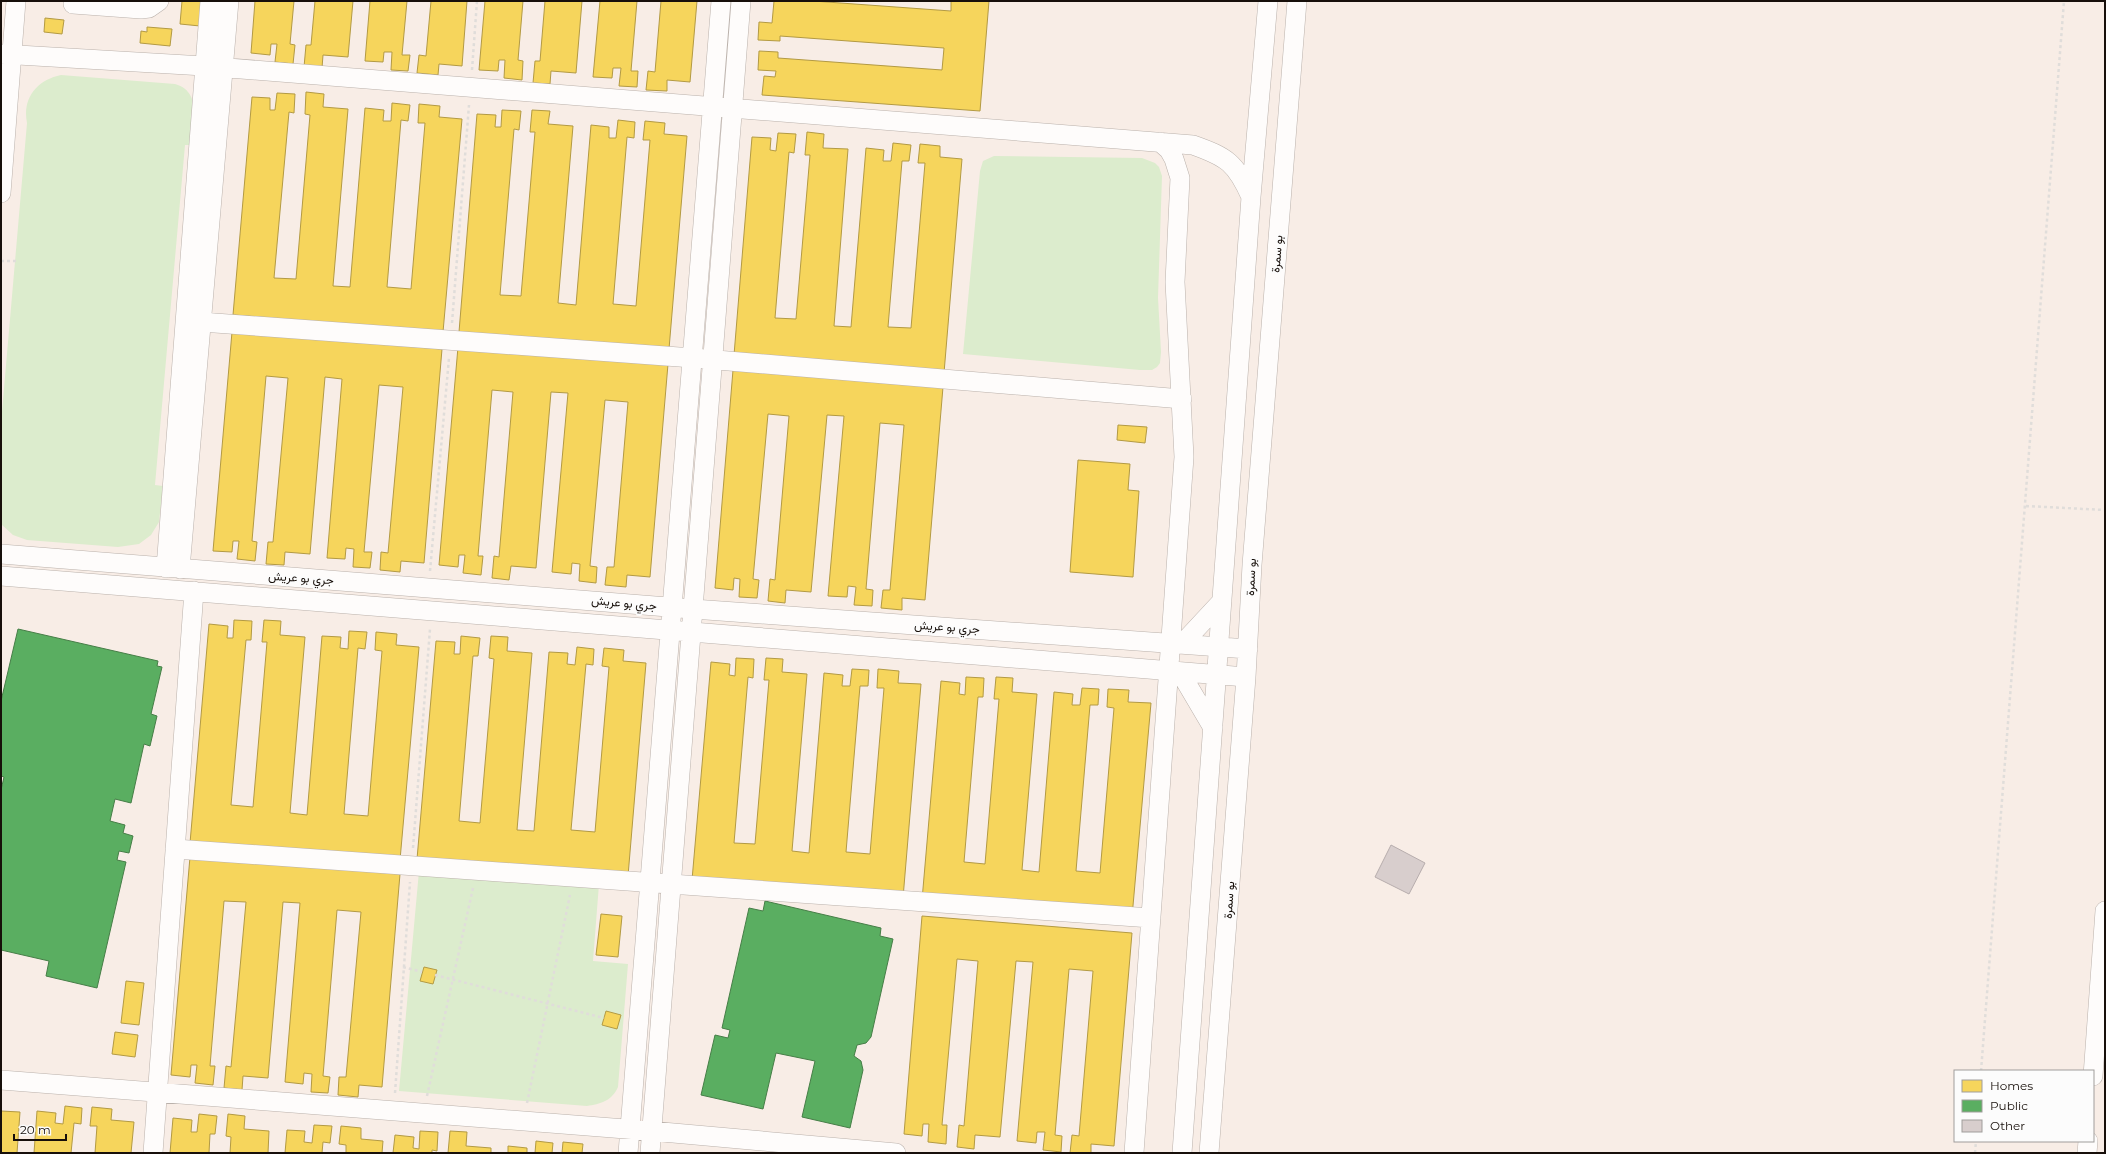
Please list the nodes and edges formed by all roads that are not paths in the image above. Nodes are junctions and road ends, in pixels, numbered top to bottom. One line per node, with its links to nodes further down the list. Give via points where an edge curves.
1 (16, 1): 10 (street)
2 (159, 1): 9 (street, via 149,8 140,9)
3 (210, 1): 11 (street)
4 (229, 1): 12 (street)
5 (721, 1): 13 (street)
6 (741, 1): 14 (street)
7 (1268, 1): 17 (street)
8 (1296, 1): 33 (street, بو سمرة, via 1252,565)
9 (73, 4)
10 (6, 54): 11 (street); 16 (street)
11 (204, 66): 12 (street); 23 (street)
12 (224, 69): 13 (street); 18 (street)
13 (713, 107): 14 (street); 19 (street)
14 (733, 108): 15 (street); 20 (street)
15 (1160, 142): 17 (street, via 1193,145 1218,154 1233,165); 21 (street, via 1174,159 1180,178 1175,282)
16 (1, 193)
17 (1252, 197): 26 (street)
18 (201, 322): 19 (street); 23 (street)
19 (693, 358): 20 (street); 27 (street)
20 (714, 360): 21 (street); 28 (street)
21 (1182, 399): 31 (street, via 1184,457)
22 (1, 554): 23 (street, جري بو عريش)
23 (173, 568): 27 (street, جري بو عريش)
24 (1, 576): 25 (street, جري بو عريش)
25 (194, 591): 29 (street, جري بو عريش); 38 (street)
26 (1222, 601): 31 (street); 32 (street)
27 (673, 607): 28 (street, جري بو عريش); 29 (street)
28 (693, 609): 30 (street); 31 (street, جري بو عريش)
29 (671, 630): 30 (street, جري بو عريش); 39 (street)
30 (691, 631): 34 (street, جري بو عريش); 40 (street)
31 (1177, 644): 32 (street, جري بو عريش); 34 (street)
32 (1219, 648): 33 (street, جري بو عريش); 35 (street)
33 (1248, 650): 36 (street, بو سمرة)
34 (1175, 671): 35 (street, جري بو عريش); 37 (street); 42 (street)
35 (1217, 674): 36 (street, جري بو عريش); 37 (street)
36 (1246, 677): 55 (street, بو سمرة)
37 (1213, 728): 54 (street)
38 (176, 849): 39 (street); 45 (street)
39 (650, 882): 40 (street); 46 (street)
40 (671, 884): 42 (street); 47 (street)
41 (2105, 911): 43 (street)
42 (1151, 918): 53 (street)
43 (2093, 1070)
44 (1, 1080): 45 (street)
45 (158, 1091): 46 (street); 49 (street)
46 (629, 1130): 47 (street); 50 (street)
47 (651, 1131): 51 (street); 52 (street)
48 (2088, 1142): 56 (street)
49 (153, 1153)
50 (628, 1153)
51 (650, 1153)
52 (896, 1153)
53 (1134, 1153)
54 (1182, 1153)
55 (1209, 1153)
56 (2087, 1153)

